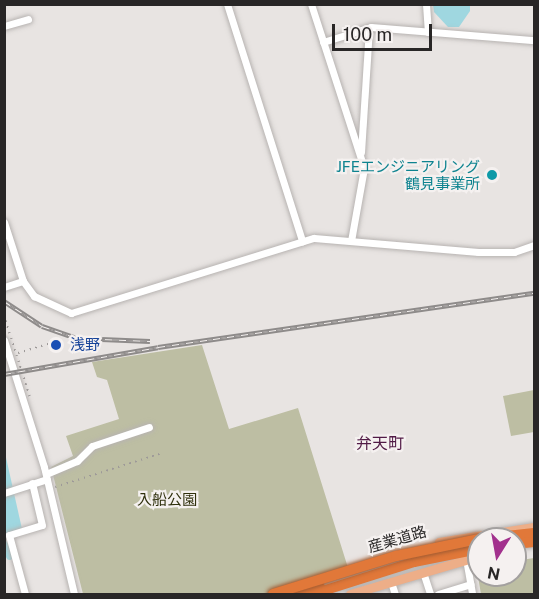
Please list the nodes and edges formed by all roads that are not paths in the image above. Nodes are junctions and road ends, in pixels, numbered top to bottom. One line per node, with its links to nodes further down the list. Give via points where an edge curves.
1 (227, 4): 12 (street)
2 (310, 4): 9 (street)
3 (426, 4): 7 (street)
4 (28, 19): 5 (street)
5 (4, 27)
6 (369, 28): 7 (street); 9 (street); 10 (street)
7 (428, 32): 8 (street)
8 (534, 40)
9 (323, 42): 10 (street)
10 (361, 158): 13 (street, via 364,173)
11 (4, 222): 15 (street)
12 (302, 241): 13 (street); 15 (street, via 71,313 34,296)
13 (351, 241): 14 (street, via 478,252 514,252)
14 (534, 245)
15 (23, 281): 16 (street)
16 (4, 287)
17 (4, 340): 19 (street)
18 (148, 427): 19 (street, via 92,446 77,461)
19 (46, 476): 20 (street); 33 (street, via 58,544)
20 (32, 483): 21 (street); 32 (street, via 42,525 9,536)
21 (4, 493)
22 (534, 527): 25 (main road, 産業道路, via 464,536)
23 (467, 541): 34 (highway, bridge, via 396,556)
24 (467, 552): 36 (highway, via 424,560)
25 (401, 553): 34 (main road, 産業道路); 35 (highway, via 368,571)
26 (467, 554): 37 (highway)
27 (466, 559): 28 (street); 29 (main road)
28 (467, 565)
29 (423, 572): 30 (main road); 40 (street)
30 (392, 582): 38 (main road); 39 (street)
31 (467, 585): 41 (street)
32 (25, 594)
33 (74, 594)
34 (272, 594)
35 (295, 594)
36 (313, 594)
37 (337, 594)
38 (354, 594)
39 (395, 594)
40 (430, 594)
41 (438, 594)

